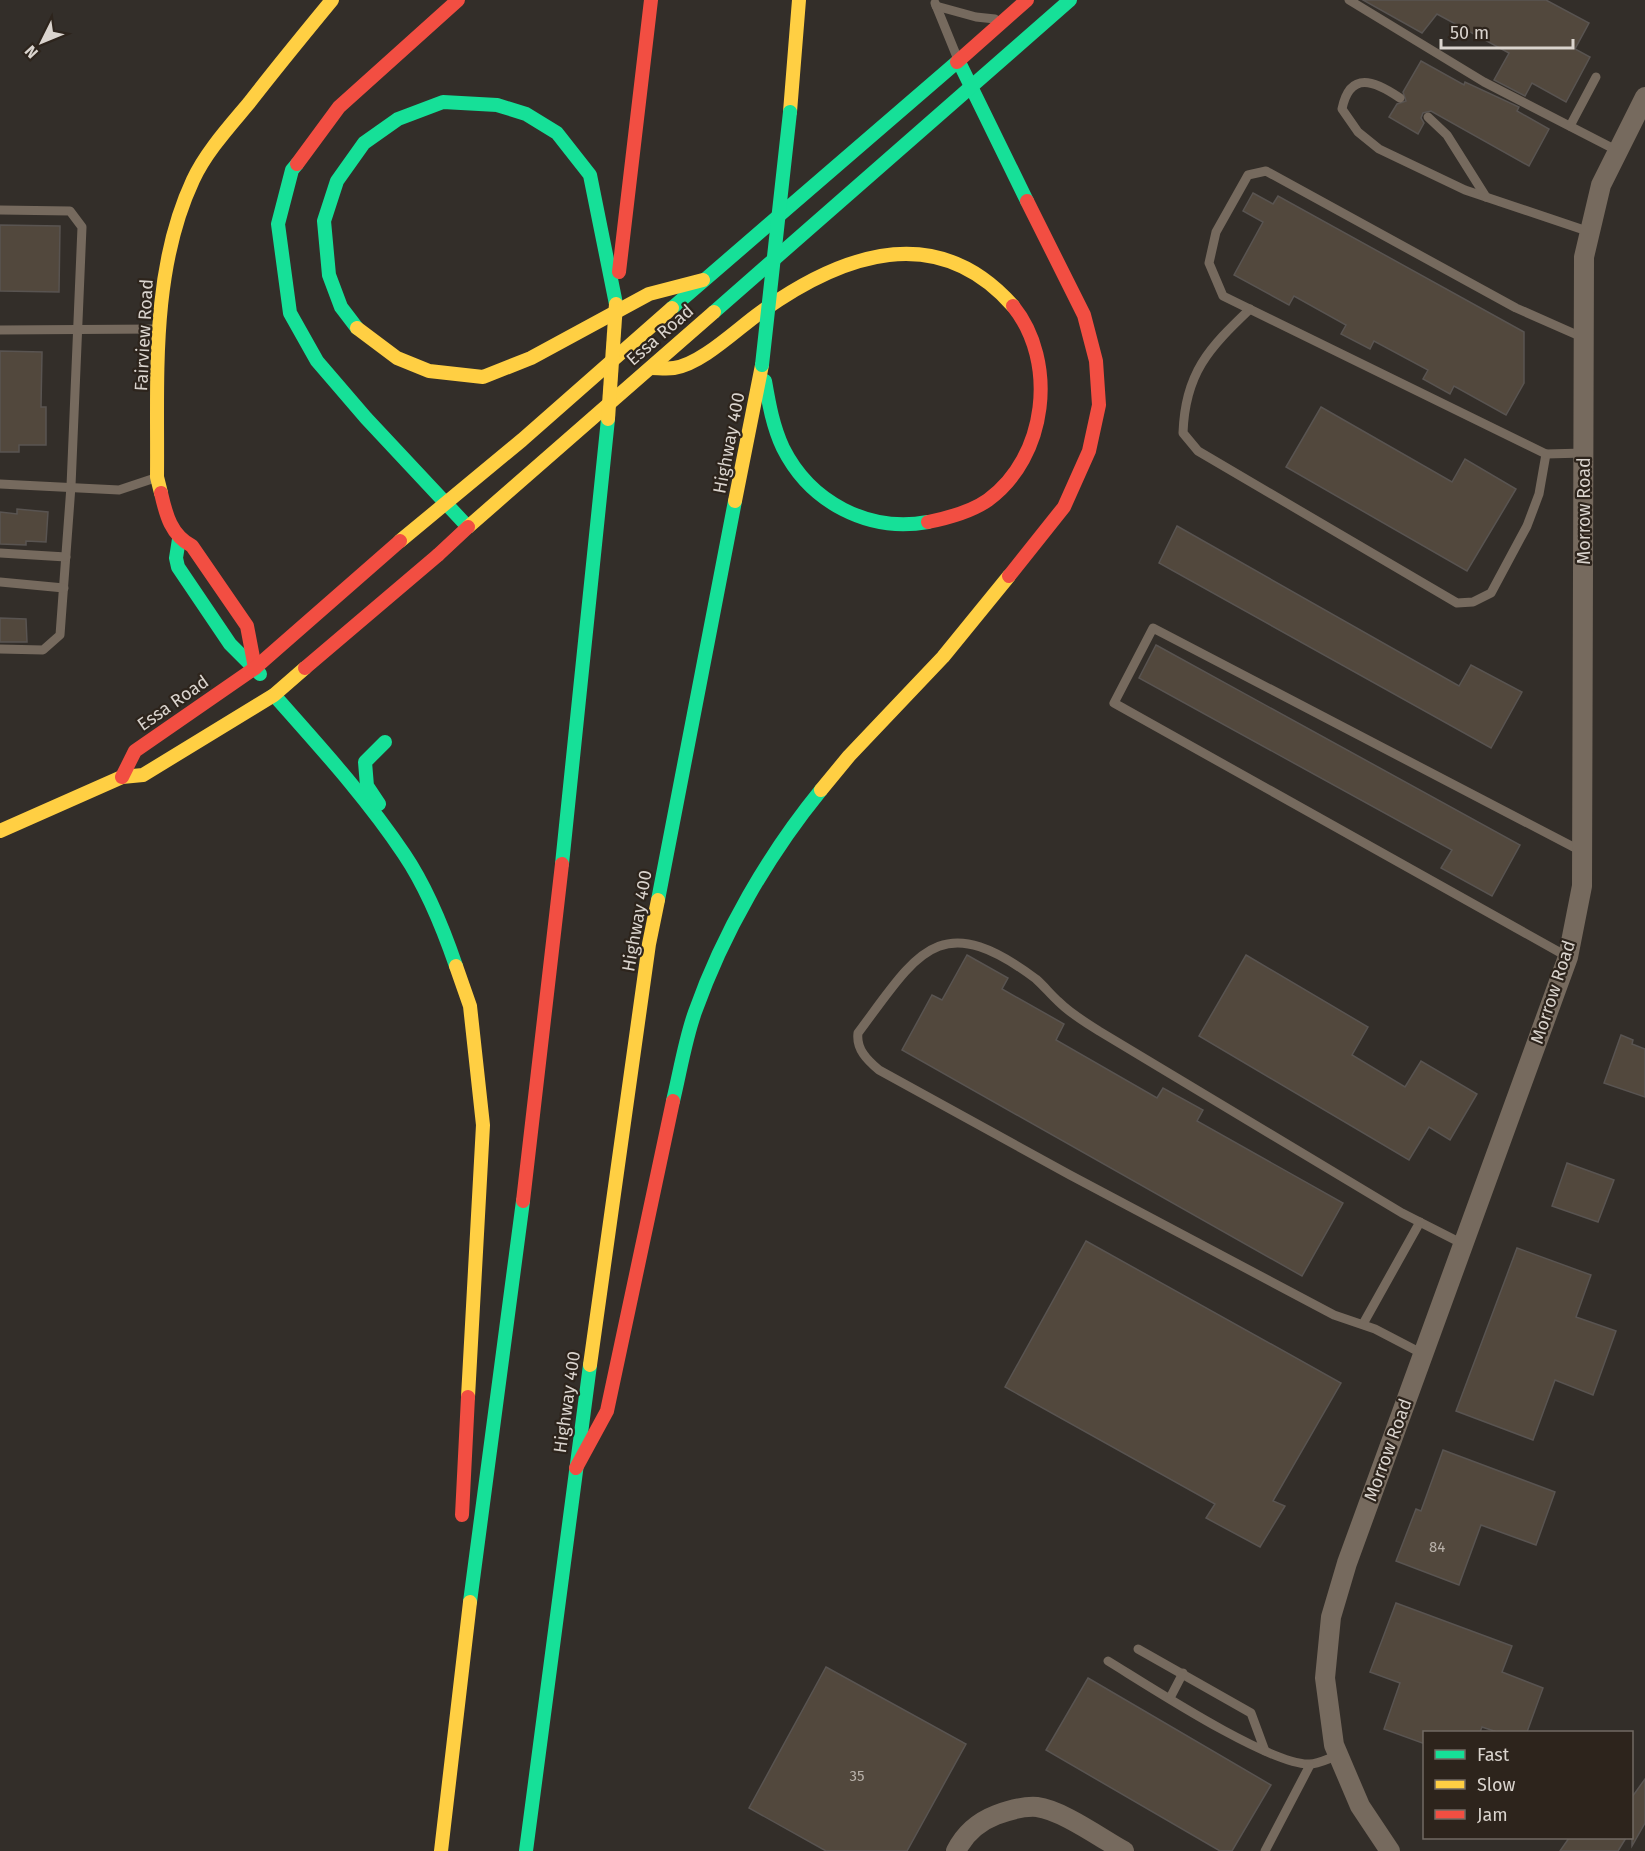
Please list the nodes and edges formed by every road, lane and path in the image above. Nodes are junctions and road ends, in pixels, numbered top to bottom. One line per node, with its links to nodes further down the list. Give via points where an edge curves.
1 (332, 0): 24 (main road, Fairview Road, via 215,144 193,180 176,226 163,283)
2 (458, 0): 35 (main road, via 339,107 292,170 278,224 290,313 317,361)
3 (651, 0): 22 (main road)
4 (799, 0): 28 (main road, Highway 400, bridge)
5 (1027, 0): 9 (main road, Essa Road)
6 (1070, 0): 12 (main road, Essa Road)
7 (1349, 0): 16 (lane, via 1484,82)
8 (935, 3): 9 (lane, via 976,17); 10 (lane)
9 (1006, 20): 10 (main road, Essa Road)
10 (959, 62): 12 (main road); 21 (main road, Essa Road)
11 (1596, 77): 16 (lane)
12 (970, 86): 29 (main road, Essa Road); 55 (main road, via 1084,315 1096,361 1099,405 1089,451 1064,507 1029,552 944,657 849,756 788,830 725,942 695,1013 665,1132 607,1411)
13 (1645, 97): 17 (street, Morrow Road)
14 (1400, 98): 18 (lane, via 1366,81 1354,84 1345,95 1342,109 1358,132 1379,149)
15 (1428, 117): 18 (lane, via 1447,135)
16 (1570, 126): 17 (lane)
17 (1618, 151): 20 (street, Morrow Road, via 1601,185)
18 (1486, 197): 20 (lane)
19 (0, 210): 26 (lane, via 69,211 82,227)
20 (1590, 232): 27 (street, Morrow Road, via 1584,257)
21 (703, 279): 22 (main road, via 649,294 531,358 483,377 429,371 397,358 361,333 341,307 328,275 324,221 337,181 364,143 398,119 443,102 497,105 526,114 557,133 590,175); 35 (main road, Essa Road, via 522,440)
22 (616, 304): 62 (main road, bridge, via 608,419 537,1099)
23 (1250, 309): 27 (lane, via 1223,296 1209,263 1216,232 1248,175 1266,171 1516,308); 31 (lane); 31 (lane, via 1216,341 1200,363 1184,414 1183,433 1198,451 1457,603 1473,602 1491,593 1527,526 1539,494)
24 (159, 329): 26 (lane); 32 (main road, Fairview Road)
25 (0, 330): 26 (lane)
26 (79, 331): 34 (lane)
27 (1584, 338): 30 (street, Morrow Road)
28 (762, 365): 29 (main road, via 770,413 782,450 800,477 828,502 863,519 891,525 925,524 966,511 989,498 1010,478 1026,454 1040,416 1040,368 1028,327 1006,298 978,275 937,256 882,255 826,272 698,358 675,368); 55 (main road, Highway 400, via 649,944)
29 (651, 368): 36 (main road, Essa Road)
30 (1584, 453): 31 (lane); 48 (street, Morrow Road)
31 (1546, 454)
32 (157, 477): 34 (lane, via 119,490); 37 (main road, Fairview Road, via 166,514)
33 (0, 484): 34 (lane)
34 (71, 486): 39 (lane)
35 (445, 502): 36 (main road); 43 (main road, Essa Road)
36 (468, 527): 44 (main road, Essa Road)
37 (179, 539): 43 (main road, Fairview Road, via 192,546 246,626); 43 (main road, Fairview Road, via 178,567 230,644)
38 (0, 553): 39 (lane)
39 (66, 557): 41 (lane)
40 (0, 582): 41 (lane)
41 (64, 588): 42 (lane, via 60,635 43,650)
42 (0, 649)
43 (255, 668): 44 (main road); 46 (main road, Essa Road, via 135,751)
44 (274, 695): 46 (main road, Essa Road, via 143,775); 49 (main road, via 346,777)
45 (385, 742): 49 (main road, via 365,762 364,776 398,829)
46 (122, 777): 47 (main road, Essa Road)
47 (0, 831)
48 (1582, 852): 50 (street, Morrow Road, via 1582,886); 50 (lane, via 1153,628 1114,703)
49 (405, 855): 56 (main road, via 448,943 470,1006 483,1125)
50 (1568, 957): 52 (street, Morrow Road)
51 (1420, 1222): 52 (lane); 53 (lane); 53 (lane, via 1099,1031 1075,1016 1037,980 971,943 954,941 932,948 915,961 858,1033 861,1051 879,1070 1312,1303)
52 (1463, 1244): 54 (street, Morrow Road)
53 (1364, 1324): 54 (lane)
54 (1423, 1354): 64 (street, Morrow Road, via 1331,1617 1325,1678 1334,1745)
55 (576, 1468): 67 (main road, Highway 400)
56 (462, 1524)
57 (459, 1570): 62 (main road)
58 (1138, 1648): 60 (lane)
59 (1108, 1661): 61 (lane)
60 (1183, 1674): 61 (lane); 63 (lane, via 1251,1713)
61 (1170, 1698): 63 (lane)
62 (456, 1708): 66 (main road)
63 (1265, 1751): 65 (lane)
64 (1339, 1755): 65 (lane); 71 (street, Morrow Road, via 1360,1806)
65 (1310, 1765): 70 (lane)
66 (441, 1851)
67 (526, 1851)
68 (956, 1851): 69 (street, via 963,1838 983,1820 1008,1811 1039,1807)
69 (1124, 1851)
70 (1265, 1851)
71 (1390, 1851)

